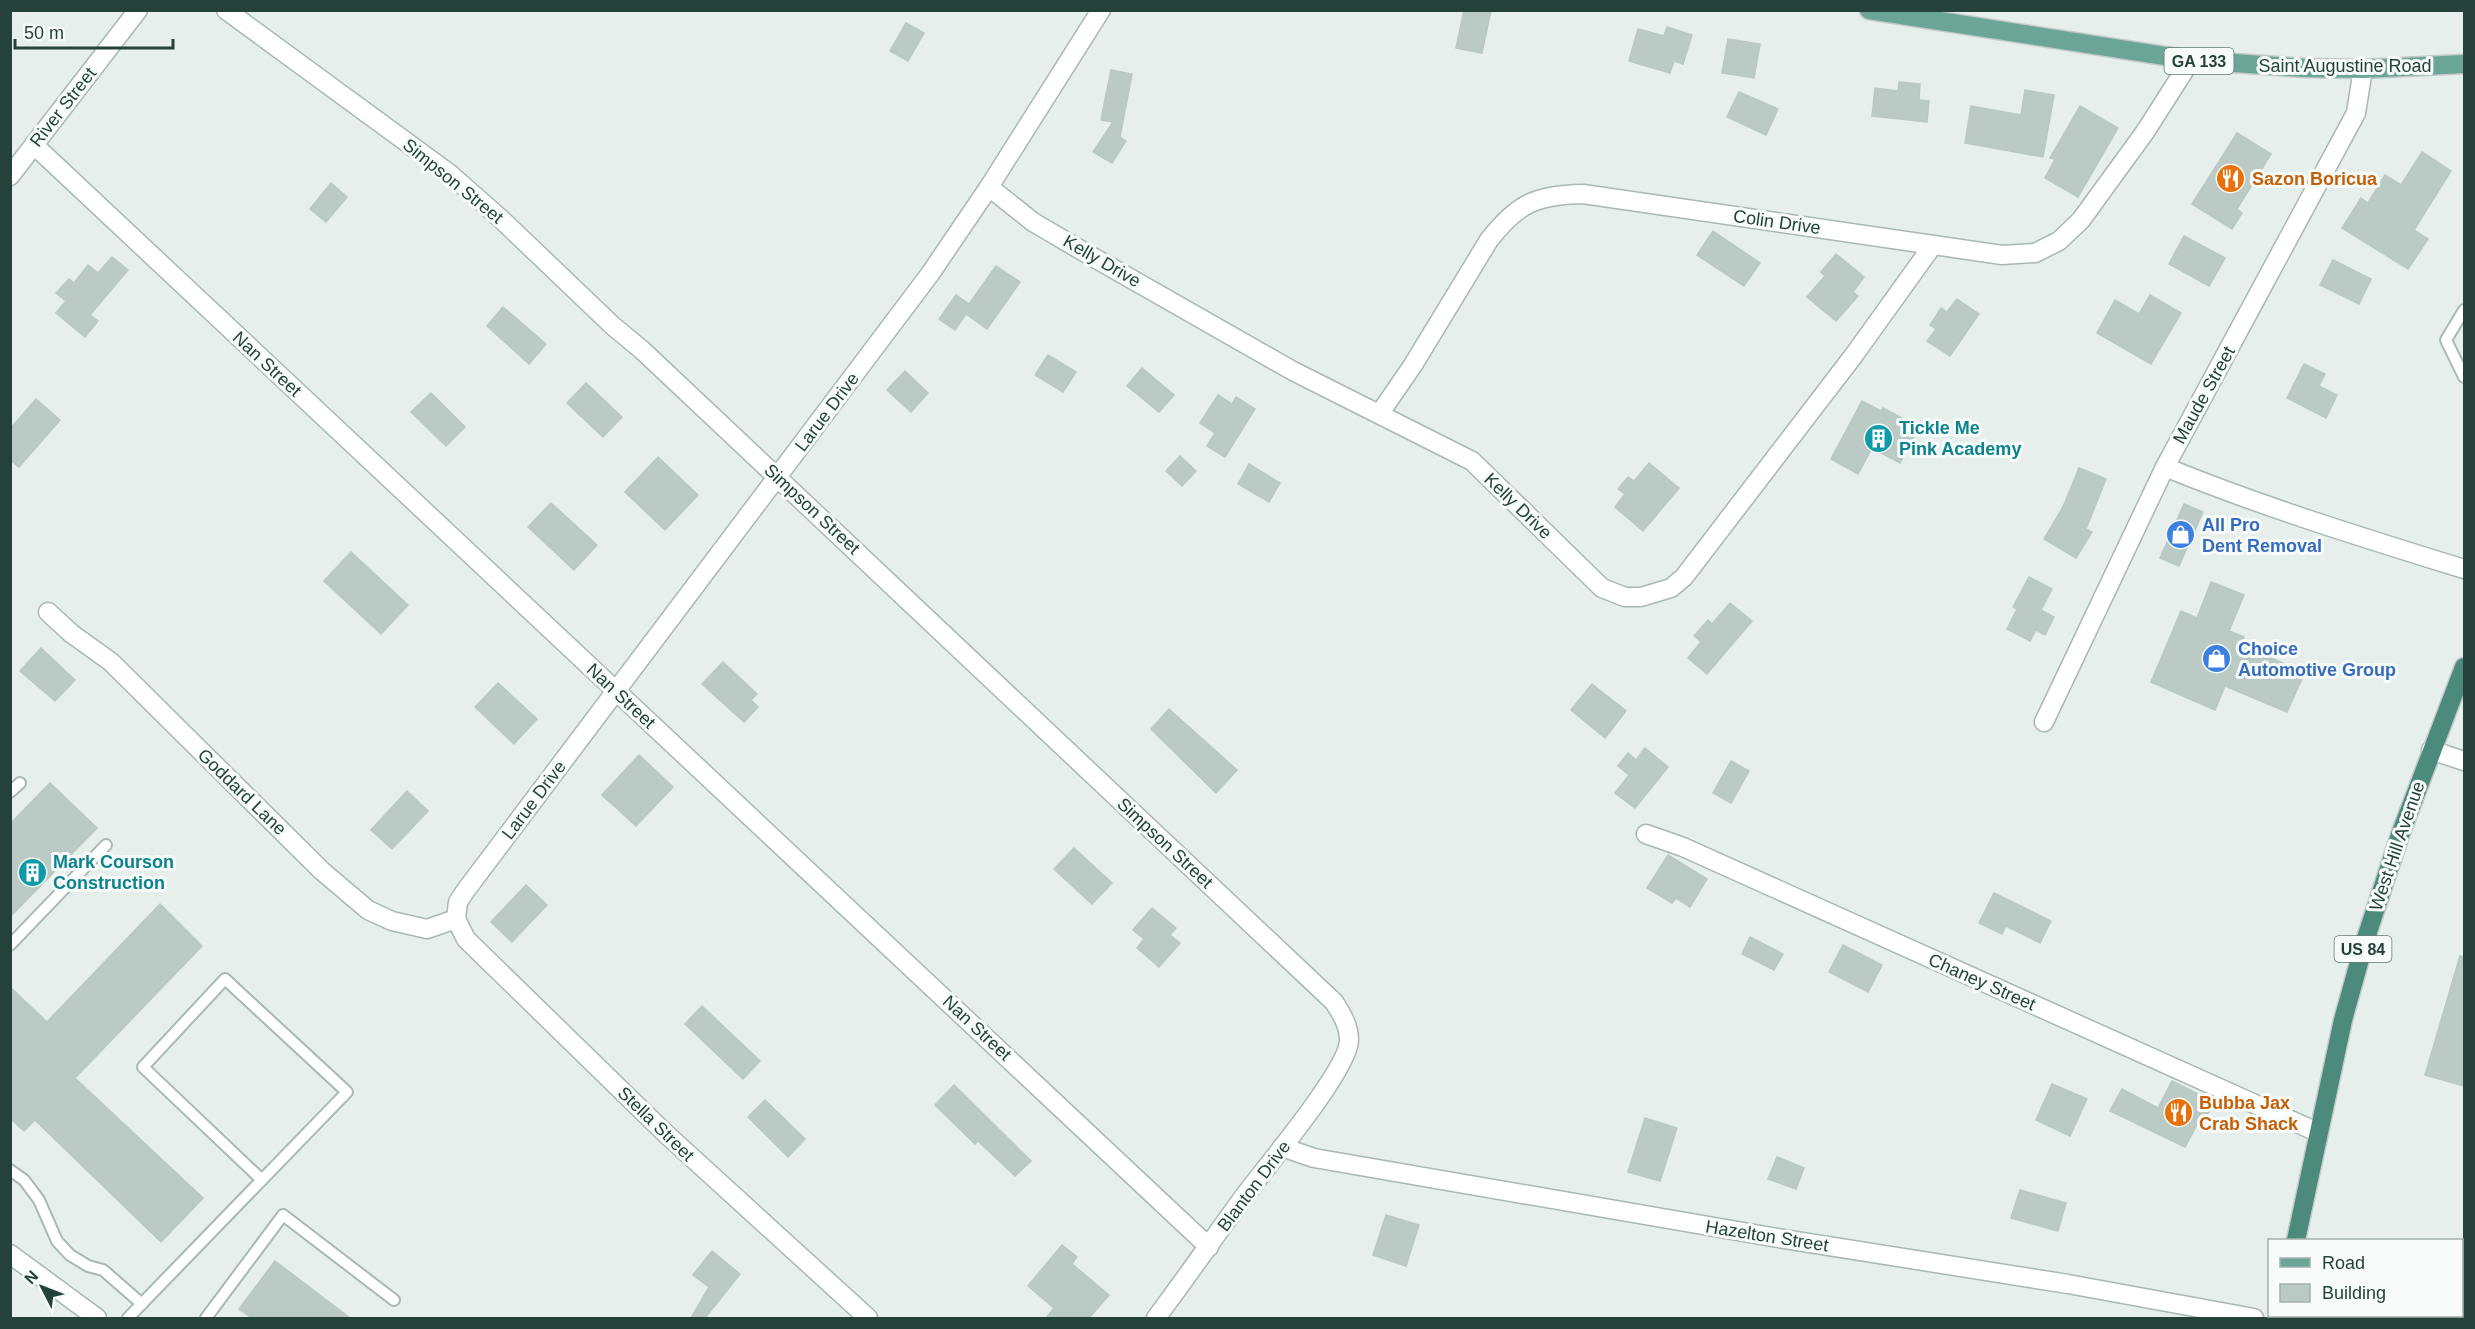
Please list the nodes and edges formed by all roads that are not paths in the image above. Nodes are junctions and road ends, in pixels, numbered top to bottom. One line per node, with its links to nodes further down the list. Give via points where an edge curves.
1 (138, 10): 9 (street, River Street)
2 (226, 10): 17 (street, Simpson Street, via 450,174)
3 (1101, 10): 11 (street, Larue Drive)
4 (1869, 10): 5 (main road, Saint Augustine Road / GA 133)
5 (1937, 16): 6 (main road, Saint Augustine Road / GA 133)
6 (2191, 60): 8 (main road, Saint Augustine Road / GA 133); 12 (street, Colin Drive, via 2139,141 2081,220 2059,241 2035,253 2002,255)
7 (2464, 64): 8 (main road, Saint Augustine Road / GA 133)
8 (2362, 69): 16 (street, Maude Street, via 2356,112)
9 (34, 145): 10 (street, River Street); 21 (street, Nan Street)
10 (10, 176)
11 (989, 187): 15 (street, Kelly Drive, via 1033,222 1091,256 1293,371); 17 (street, Larue Drive, via 930,274)
12 (1934, 245): 15 (street, Colin Drive, via 1583,194 1559,194 1538,200 1518,209 1489,240); 15 (street, Kelly Drive, via 1684,577 1671,588 1633,597 1602,588 1472,461)
13 (2464, 310): 14 (lane, via 2446,340)
14 (2464, 377)
15 (1380, 413)
16 (2165, 467): 18 (street, via 2213,487); 22 (street, Maude Street)
17 (778, 477): 21 (street, Larue Drive); 31 (street, Simpson Street, via 1334,1002 1345,1020 1350,1041)
18 (2464, 569)
19 (48, 612): 29 (street, Goddard Lane, via 111,662 322,871 368,910 392,921 427,929)
20 (2464, 667): 23 (highway, West Hill Avenue / US 84)
21 (616, 692): 29 (street, Larue Drive, via 466,890 458,902); 37 (street, Nan Street)
22 (2044, 722)
23 (2432, 750): 24 (street); 32 (highway, West Hill Avenue / US 84, via 2365,941)
24 (2464, 761)
25 (20, 783): 26 (lane)
26 (10, 792)
27 (1646, 834): 32 (street, Chaney Street, via 1683,846)
28 (106, 845): 30 (lane)
29 (456, 919): 44 (street, Stella Street, via 466,939 665,1133)
30 (10, 945)
31 (1346, 1050): 33 (street, Blanton Drive, via 1339,1068)
32 (2317, 1132): 36 (highway, West Hill Avenue / US 84)
33 (1282, 1147): 37 (street, Blanton Drive); 46 (street, Hazelton Street, via 1314,1158)
34 (10, 1170): 40 (lane, via 24,1180 39,1200 57,1241 70,1255 88,1266 103,1269)
35 (262, 1180): 35 (lane, via 347,1092 225,979 143,1067); 40 (lane)
36 (2296, 1239)
37 (1209, 1247): 45 (street, Blanton Drive)
38 (10, 1254): 41 (street)
39 (394, 1300): 43 (lane, via 283,1215)
40 (142, 1304): 42 (lane)
41 (97, 1318)
42 (128, 1318)
43 (206, 1318)
44 (868, 1318)
45 (1156, 1318)
46 (2254, 1318)

